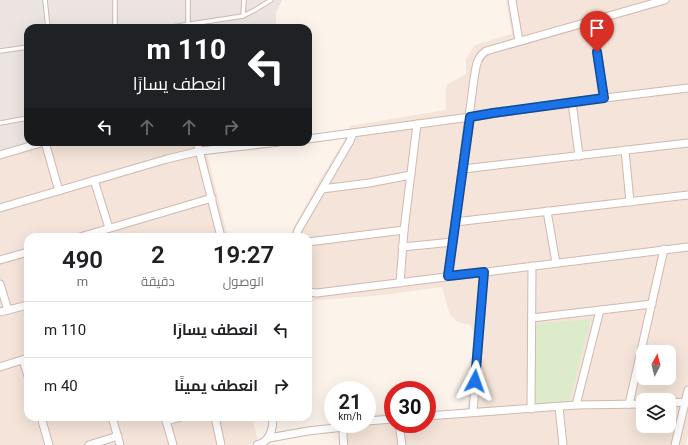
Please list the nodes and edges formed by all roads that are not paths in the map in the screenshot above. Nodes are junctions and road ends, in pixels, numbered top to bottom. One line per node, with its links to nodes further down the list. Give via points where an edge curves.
1 (45, 0): 10 (lane)
2 (115, 0): 11 (lane)
3 (188, 0): 12 (lane)
4 (244, 0): 8 (lane)
5 (271, 0): 8 (lane)
6 (512, 0): 13 (street)
7 (665, 0): 9 (street)
8 (244, 16): 12 (lane)
9 (593, 21): 13 (street); 17 (street)
10 (48, 24)
11 (115, 24)
12 (188, 24)
13 (519, 41): 19 (street, via 486,51 479,56)
14 (24, 48): 15 (lane)
15 (0, 51)
16 (688, 88): 17 (street)
17 (604, 98): 18 (street)
18 (572, 102): 19 (street); 33 (street)
19 (470, 117): 22 (street); 34 (street)
20 (24, 119): 21 (lane)
21 (0, 123)
22 (417, 124): 23 (street); 35 (street)
23 (353, 133): 24 (street); 37 (street)
24 (312, 138)
25 (687, 141): 30 (street)
26 (29, 146): 32 (street)
27 (45, 146): 38 (street)
28 (198, 146): 31 (street)
29 (244, 146): 31 (street)
30 (625, 150): 33 (street); 41 (street)
31 (200, 151): 36 (street); 40 (street)
32 (0, 154)
33 (579, 156): 34 (street)
34 (463, 169): 44 (street)
35 (411, 175): 37 (street); 46 (street)
36 (94, 180): 38 (street); 45 (street)
37 (322, 189): 49 (street)
38 (59, 191): 42 (street)
39 (688, 195): 41 (street)
40 (212, 198): 45 (street); 48 (street)
41 (630, 202): 43 (street)
42 (0, 208)
43 (547, 211): 44 (street); 57 (street)
44 (456, 222): 51 (street)
45 (109, 228): 47 (street)
46 (404, 230): 50 (street); 53 (street)
47 (93, 233)
48 (220, 233)
49 (297, 233)
50 (312, 242)
51 (452, 242): 53 (street); 60 (street)
52 (688, 246): 54 (street)
53 (402, 247): 61 (street)
54 (664, 249): 57 (street); 64 (street)
55 (24, 253): 56 (street)
56 (0, 260)
57 (556, 263): 58 (street)
58 (532, 266): 59 (street); 69 (street)
59 (484, 272): 60 (street); 80 (street)
60 (448, 276): 61 (street)
61 (400, 283): 63 (street)
62 (0, 284): 66 (street)
63 (312, 292)
64 (652, 304): 67 (street); 75 (street)
65 (24, 306): 66 (street)
66 (8, 310): 68 (street)
67 (600, 310): 69 (street); 77 (street)
68 (0, 312)
69 (532, 318): 79 (street)
70 (24, 359): 71 (street)
71 (0, 367)
72 (688, 390): 73 (street)
73 (685, 402): 74 (street); 101 (street)
74 (676, 403)
75 (629, 404): 76 (street); 77 (street)
76 (636, 404)
77 (576, 405): 78 (street)
78 (559, 407): 79 (street); 100 (street)
79 (531, 409): 80 (street)
80 (473, 412): 81 (street)
81 (436, 415)
82 (42, 421): 92 (street)
83 (113, 421): 90 (street)
84 (167, 421): 95 (street)
85 (216, 421): 96 (street)
86 (273, 421): 91 (street)
87 (324, 429): 91 (street)
88 (343, 433): 98 (street)
89 (401, 433): 99 (street)
90 (118, 436): 93 (street); 94 (street)
91 (269, 438): 97 (street)
92 (49, 445)
93 (89, 445)
94 (120, 445)
95 (173, 445)
96 (221, 445)
97 (257, 445)
98 (344, 445)
99 (402, 445)
100 (564, 445)
101 (675, 445)

